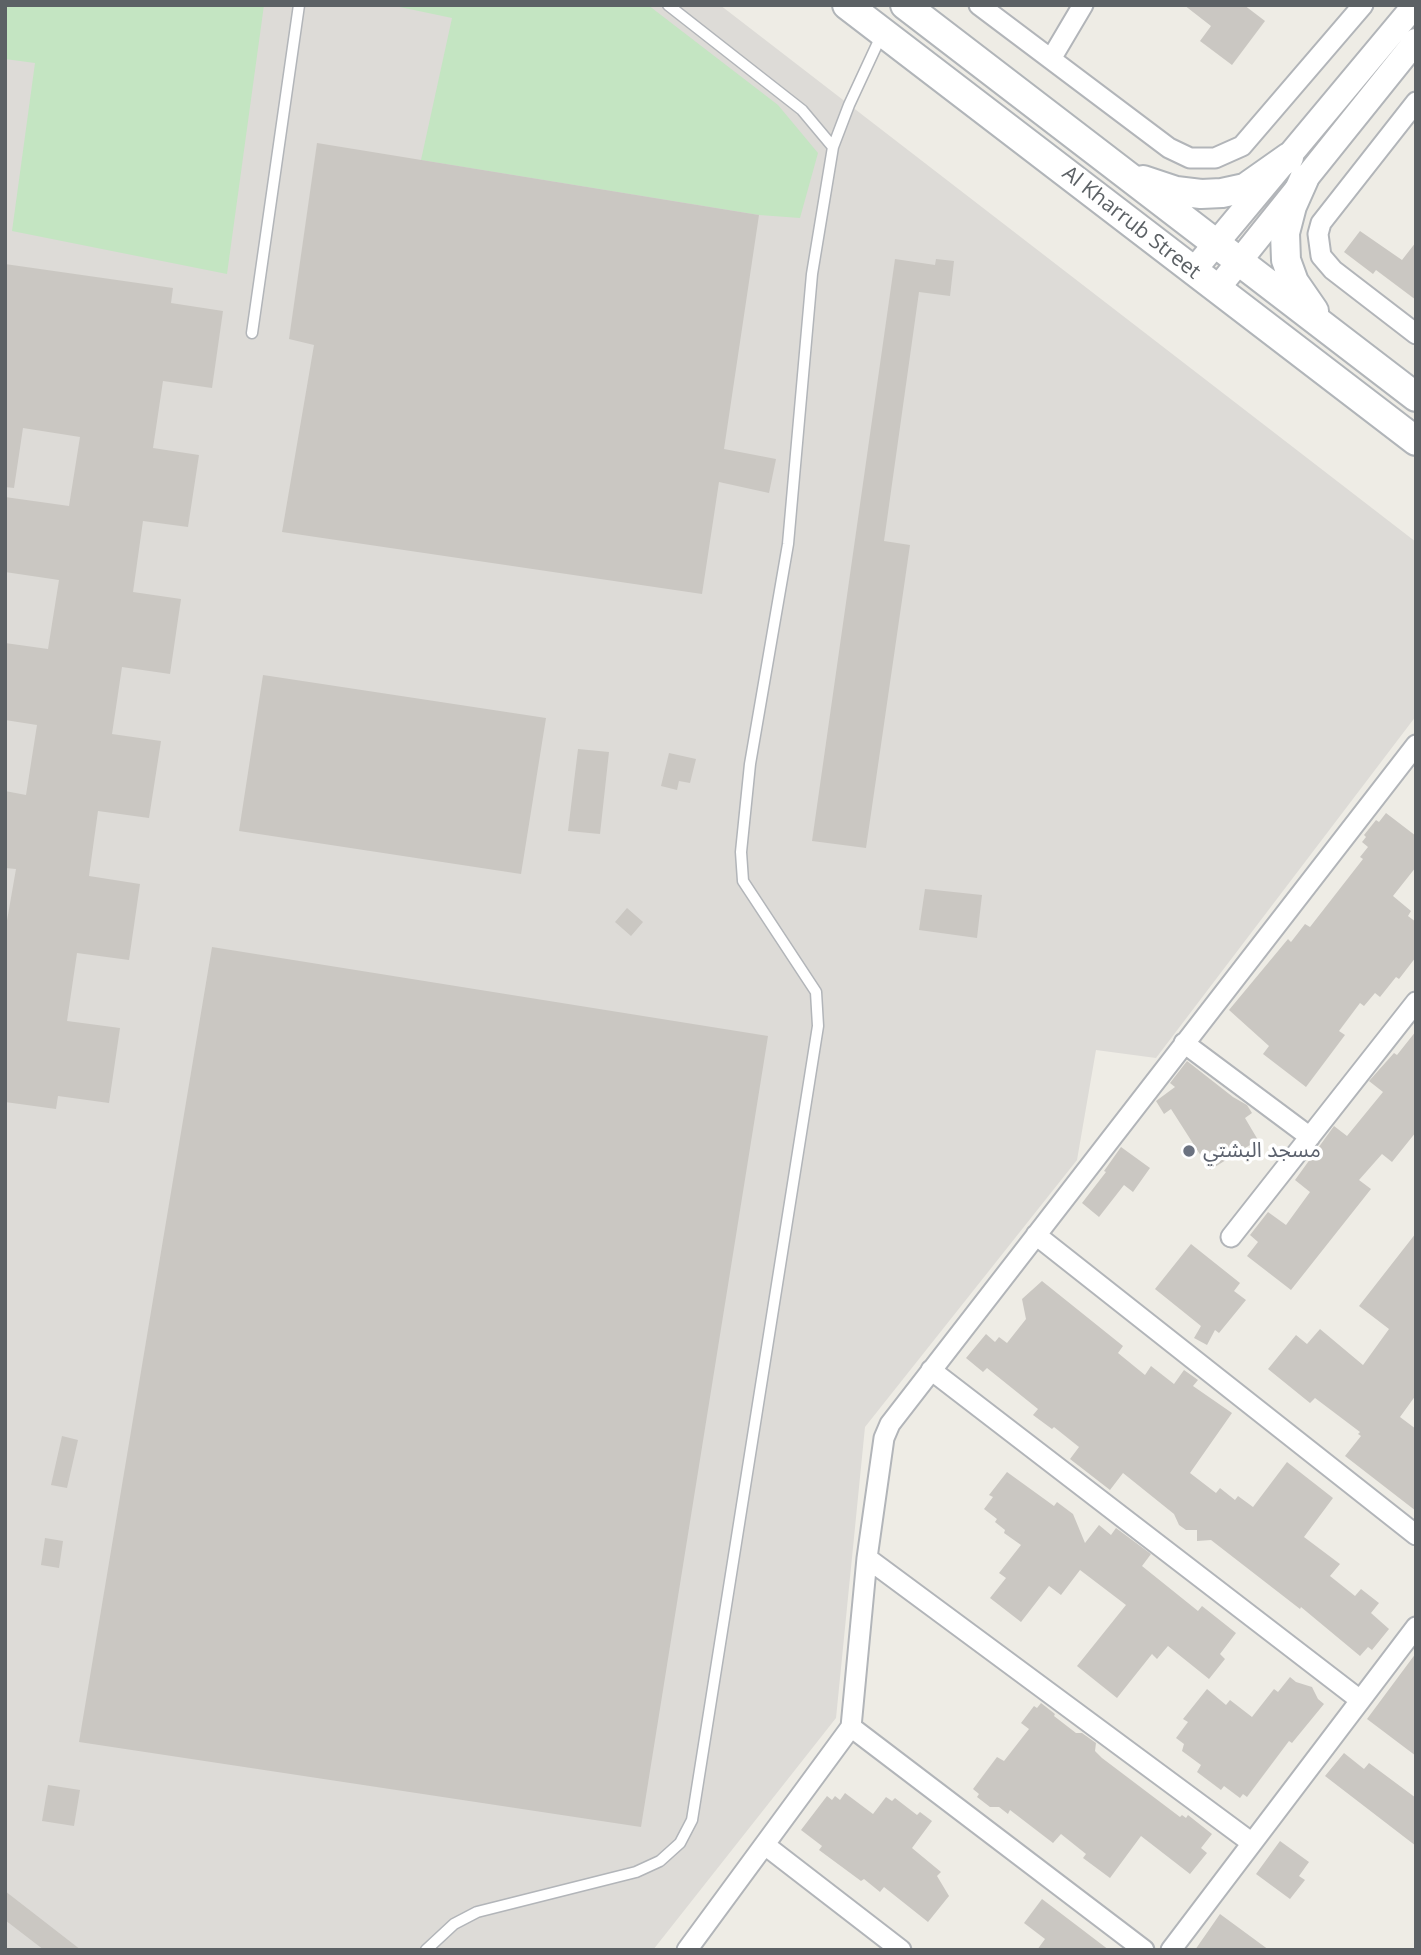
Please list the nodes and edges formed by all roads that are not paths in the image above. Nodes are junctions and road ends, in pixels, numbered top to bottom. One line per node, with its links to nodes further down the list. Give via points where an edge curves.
1 (299, 5): 20 (lane)
2 (668, 5): 13 (lane, via 802,110)
3 (847, 5): 9 (main road, Al Kharrub Street)
4 (905, 5): 15 (main road, Al Kharrub Street)
5 (979, 5): 11 (street)
6 (1083, 5): 11 (street)
7 (1363, 5): 11 (street, via 1242,146 1214,158 1190,158 1169,148)
8 (1415, 5): 14 (street)
9 (883, 33): 13 (lane); 18 (main road, Al Kharrub Street)
10 (1416, 41): 14 (street)
11 (1051, 59)
12 (1416, 102): 21 (street, via 1321,223 1318,234 1321,256 1333,270)
13 (833, 147): 39 (lane, via 812,274 788,544 750,764 741,852 743,881 816,992 818,1026 692,1819 680,1843 636,1872 477,1912 454,1924)
14 (1297, 168): 15 (main road, via 1245,188 1201,194 1176,191); 16 (street); 17 (street); 22 (main road, via 1285,233 1286,260 1294,282)
15 (1121, 172): 16 (main road, Al Kharrub Street)
16 (1215, 244): 17 (main road, Al Kharrub Street); 18 (street)
17 (1238, 263): 19 (street); 22 (main road, Al Kharrub Street)
18 (1193, 271): 19 (main road, Al Kharrub Street)
19 (1217, 289): 24 (main road, Al Kharrub Street)
20 (252, 334)
21 (1416, 334)
22 (1339, 340): 23 (main road, Al Kharrub Street)
23 (1416, 397)
24 (1416, 441)
25 (1416, 745): 27 (street)
26 (1416, 1002): 28 (street)
27 (1184, 1043): 28 (street); 29 (street)
28 (1310, 1137): 30 (street)
29 (1036, 1235): 31 (street); 32 (street)
30 (1231, 1237)
31 (931, 1370): 33 (street, via 884,1438); 35 (street)
32 (1416, 1535)
33 (867, 1558): 36 (street); 37 (street)
34 (1416, 1627): 35 (street)
35 (1360, 1700): 37 (street)
36 (851, 1727): 38 (street); 42 (street)
37 (1252, 1843): 43 (street)
38 (765, 1845): 40 (street); 41 (street)
39 (426, 1950)
40 (687, 1950)
41 (901, 1950)
42 (1144, 1950)
43 (1171, 1950)

